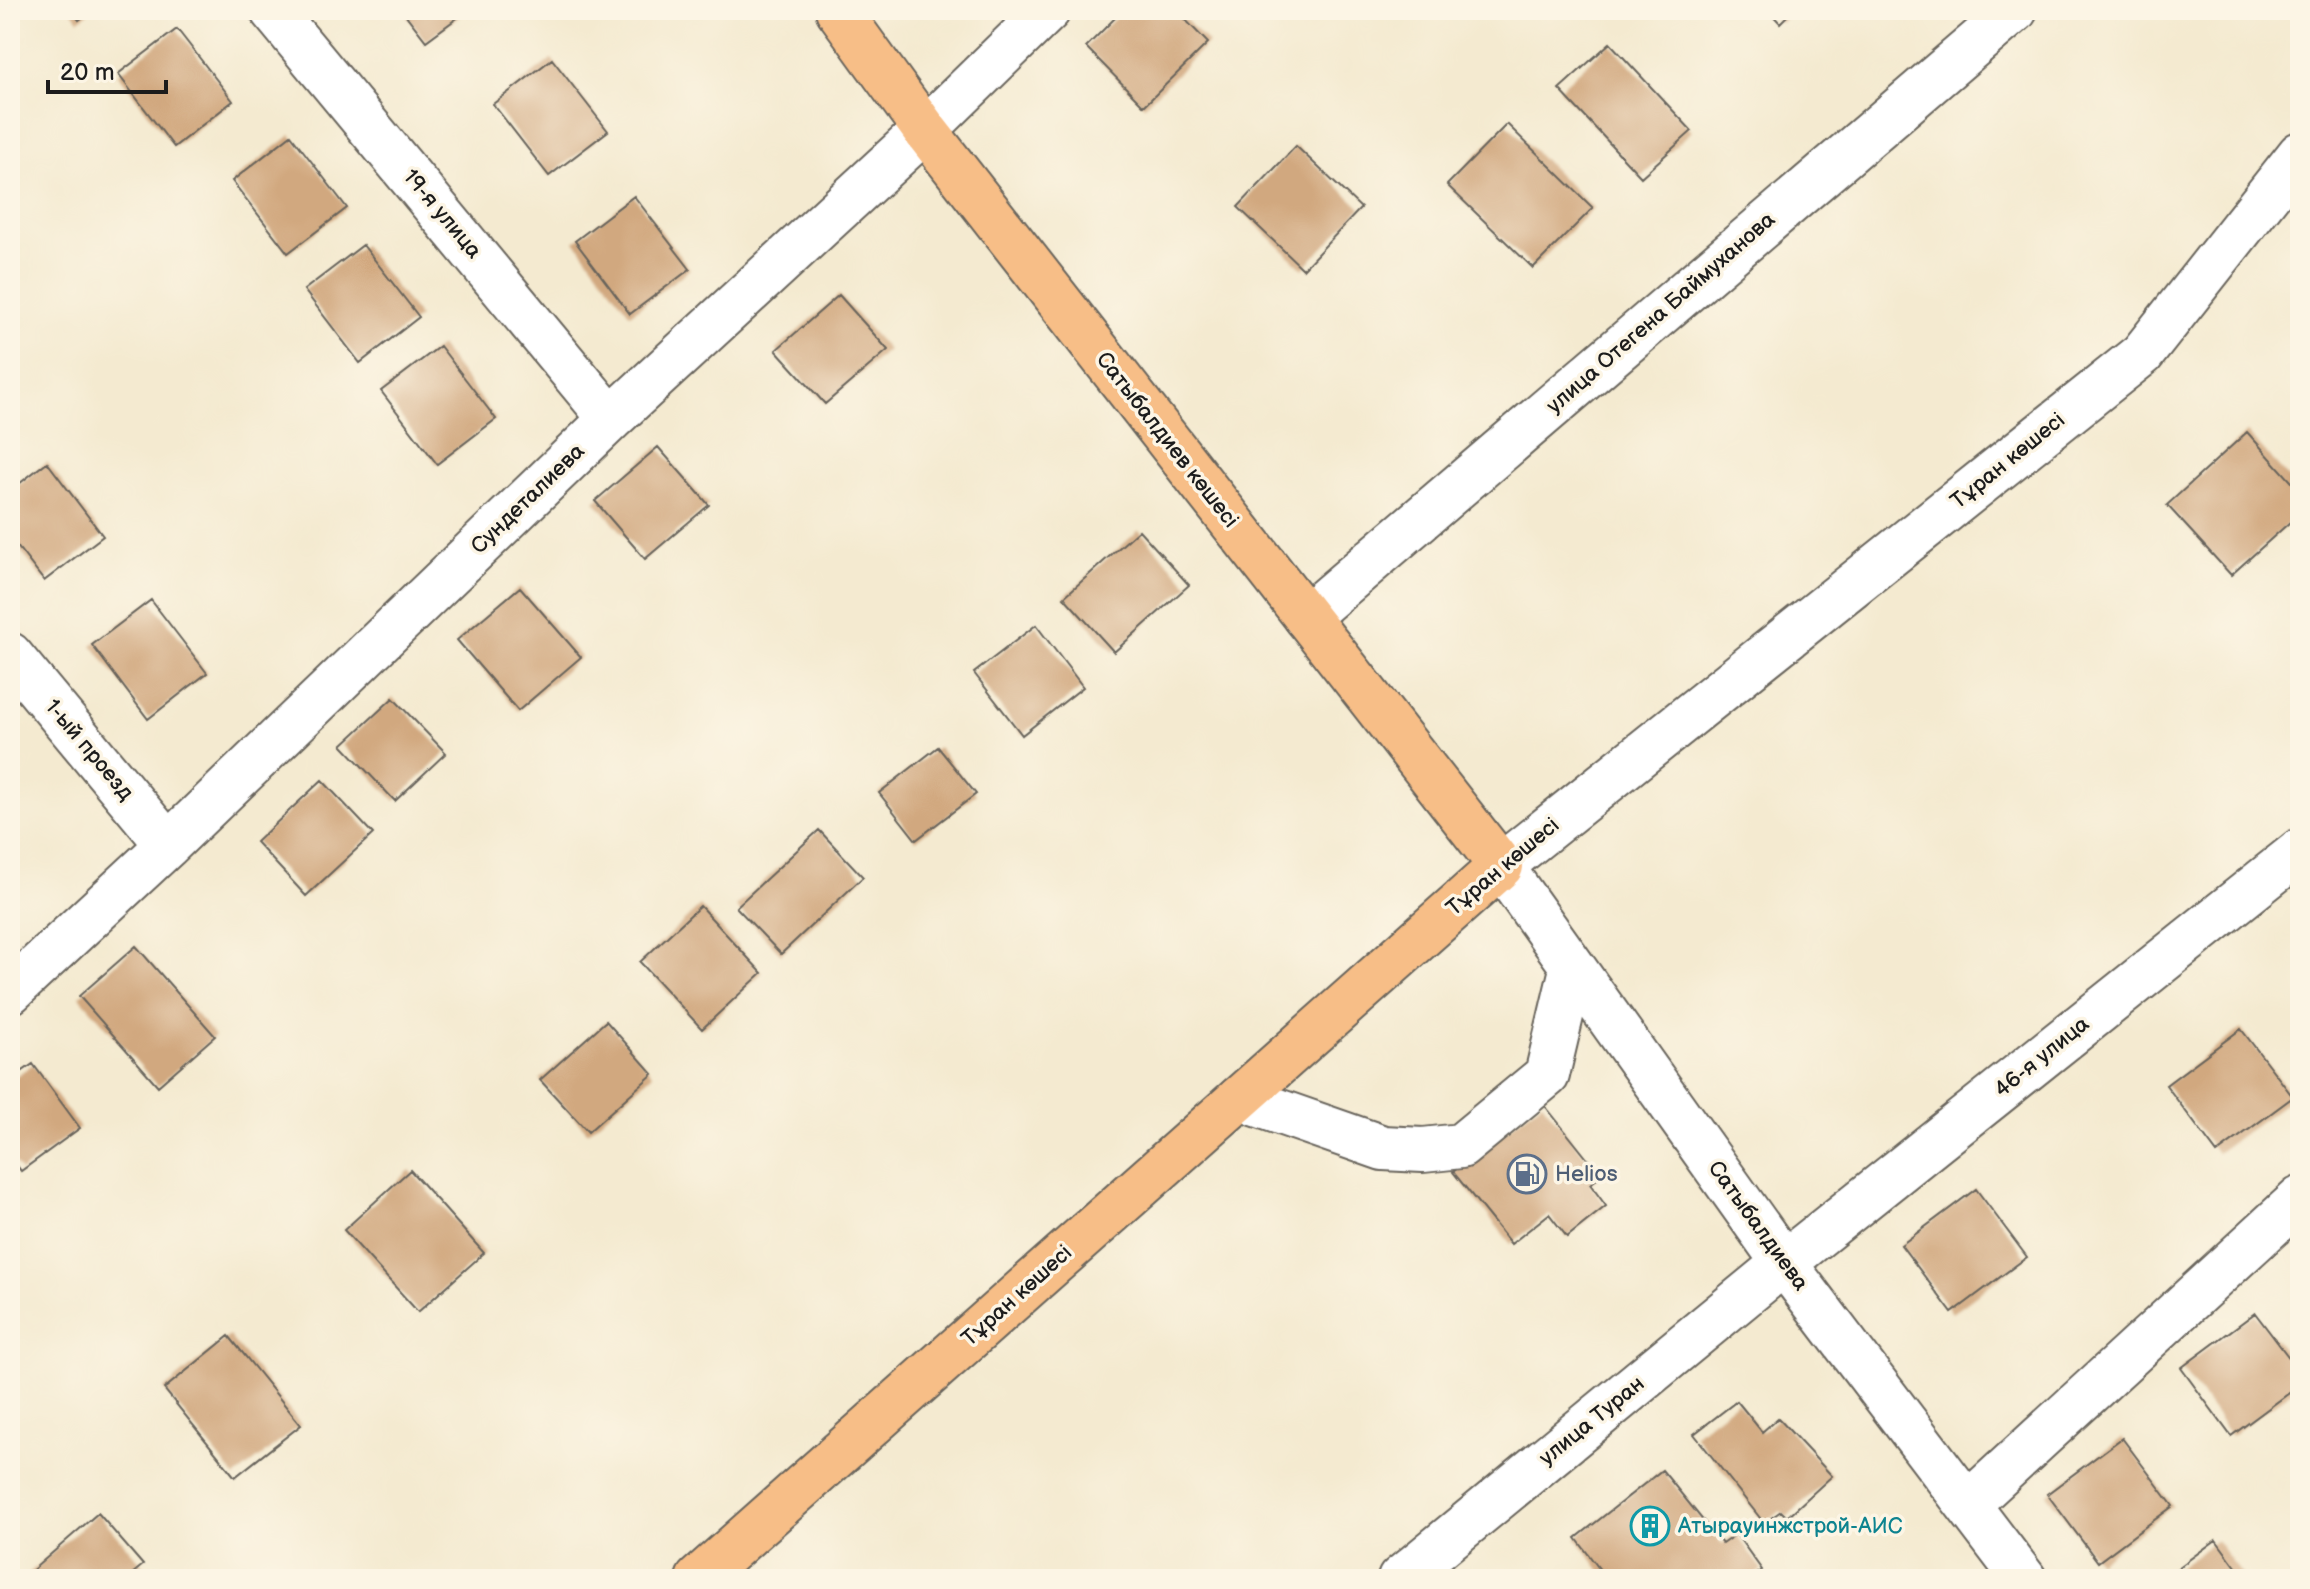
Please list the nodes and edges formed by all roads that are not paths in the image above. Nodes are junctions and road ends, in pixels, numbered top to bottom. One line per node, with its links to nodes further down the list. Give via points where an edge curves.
1 (272, 10): 7 (street, 19-я улица)
2 (838, 10): 5 (main road, Сатыбалдиев көшесі)
3 (1048, 10): 5 (street, Сундеталиева)
4 (2015, 10): 8 (street, улица Отегена Баймуханова)
5 (925, 130): 7 (street, Сундеталиева); 8 (main road, Сатыбалдиев көшесі)
6 (2300, 154): 12 (street, Тұран көшесі, via 2142,354)
7 (611, 419): 10 (street, Сундеталиева)
8 (1306, 617): 12 (main road, Сатыбалдиев көшесі)
9 (10, 655): 10 (street, 1-ый проезд)
10 (168, 845): 14 (street, Сундеталиева)
11 (2300, 851): 17 (street, 46-я улица)
12 (1501, 866): 13 (street, Сатыбалдиева); 15 (main road, Тұран көшесі)
13 (1572, 969): 15 (street, via 1547,1075 1461,1146 1383,1148); 17 (street, Сатыбалдиева)
14 (10, 992)
15 (1240, 1098): 20 (main road, Тұран көшесі)
16 (2300, 1199): 18 (street)
17 (1784, 1263): 18 (street, Сатыбалдиева); 19 (street, улица Туран)
18 (1968, 1504): 21 (street, Сатыбалдиева)
19 (1403, 1578)
20 (698, 1579)
21 (2024, 1579)

